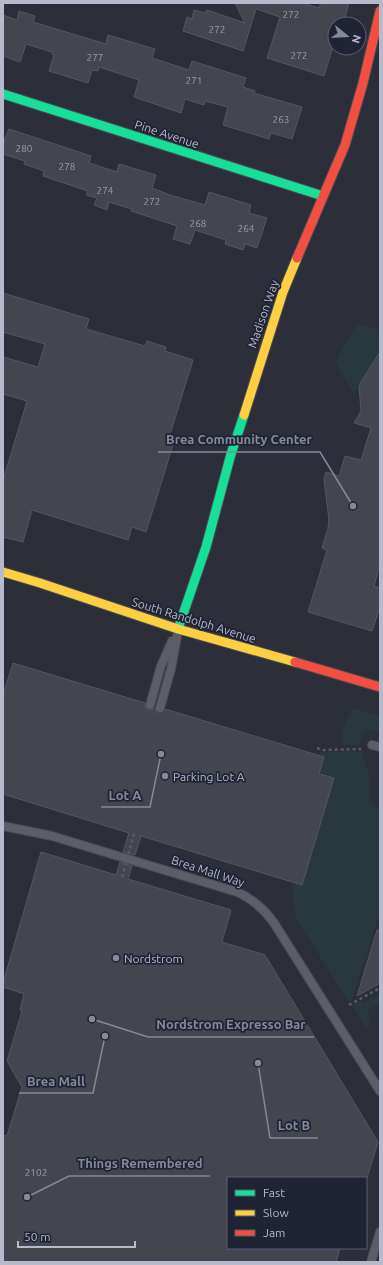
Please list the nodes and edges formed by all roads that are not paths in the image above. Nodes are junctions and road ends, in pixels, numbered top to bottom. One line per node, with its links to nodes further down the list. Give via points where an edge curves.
1 (380, 11): 3 (street, Madison Way, via 345,145)
2 (3, 94): 3 (street, Pine Avenue)
3 (323, 196): 5 (street, Madison Way, via 283,292 230,454 206,547)
4 (3, 572): 5 (street, South Randolph Avenue)
5 (178, 629): 6 (street, South Randolph Avenue); 7 (lane, via 161,666); 8 (lane, via 171,669)
6 (380, 687)
7 (150, 705)
8 (160, 708)
9 (3, 826): 10 (lane, Brea Mall Way, via 66,840 237,892 252,900 274,923)
10 (380, 1091)
11 (380, 1232): 12 (lane)
12 (371, 1262)

